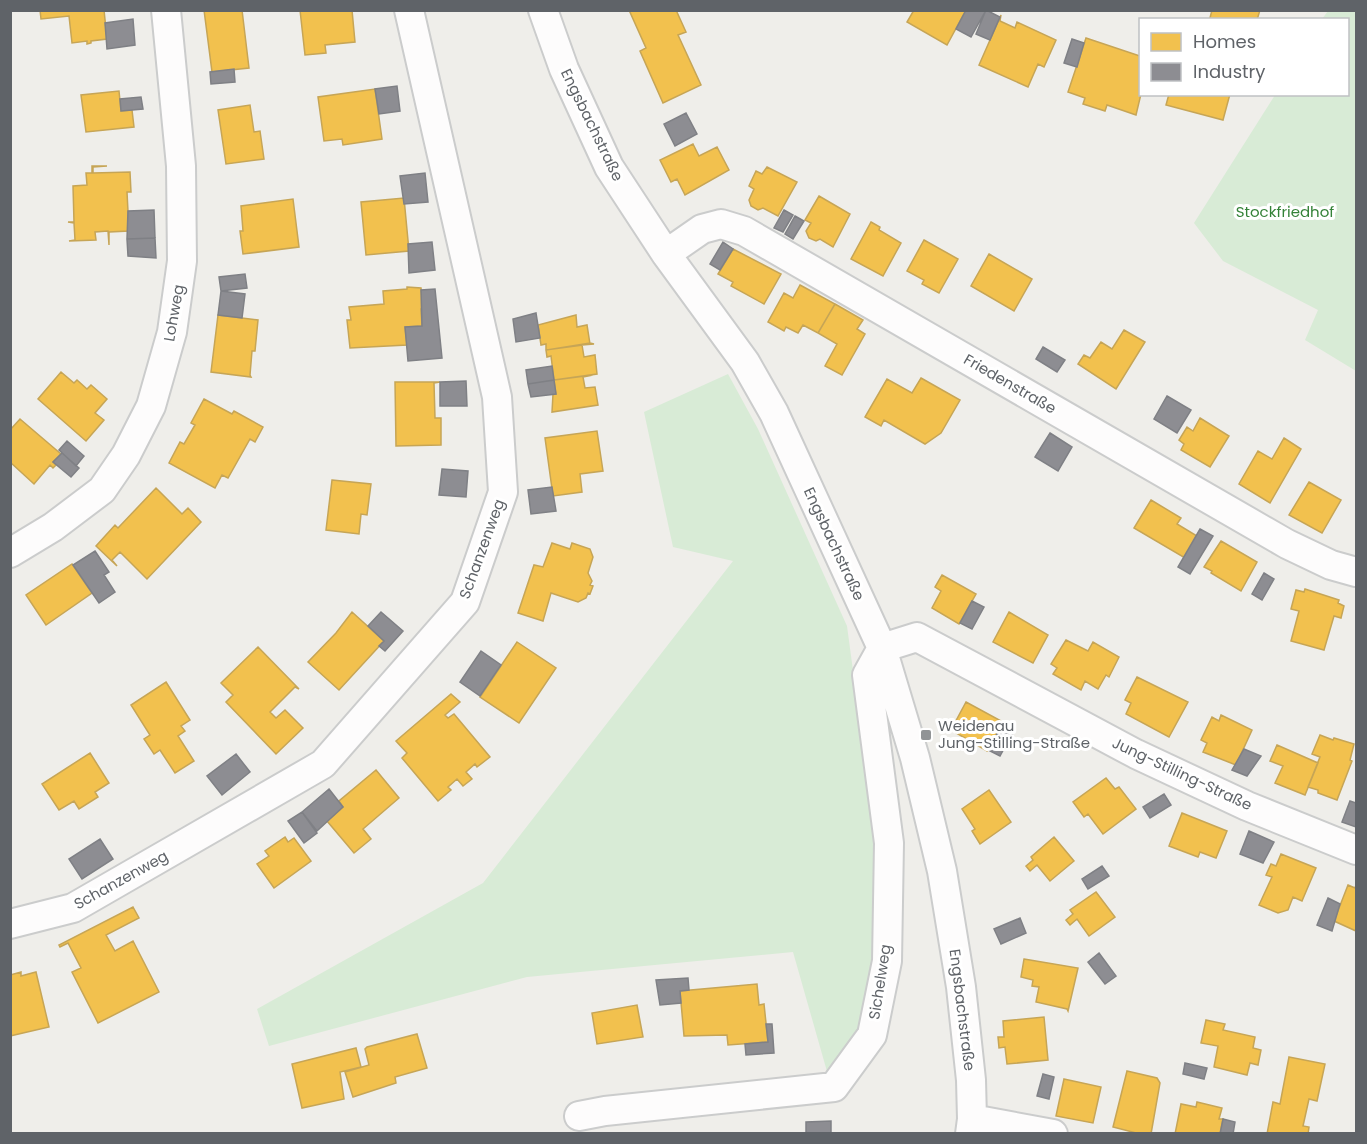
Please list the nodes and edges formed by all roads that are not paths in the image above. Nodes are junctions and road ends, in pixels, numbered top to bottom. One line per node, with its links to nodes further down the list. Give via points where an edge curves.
1 (166, 10): 5 (street, Lohweg, via 181,166 182,261 172,332 151,406 126,455 102,490)
2 (409, 10): 9 (street, Schanzenweg, via 497,397 503,492 465,602 323,764 73,908)
3 (543, 10): 4 (street, Engsbachstraße, via 564,69 609,167)
4 (666, 254): 6 (street, Friedenstraße, via 702,229 721,224 744,231 1287,544); 7 (street, Engsbachstraße, via 745,362 774,413)
5 (10, 553)
6 (1356, 573)
7 (882, 648): 8 (street, Jung-Stilling-Straße, via 917,637 1136,754 1247,806); 10 (street, Sichelweg, via 867,675 889,843 886,961 872,1035 834,1087); 11 (street, Engsbachstraße, via 915,758 942,871 961,987 971,1080)
8 (1356, 850)
9 (10, 924)
10 (579, 1116)
11 (971, 1126): 12 (street)
12 (1053, 1134)

